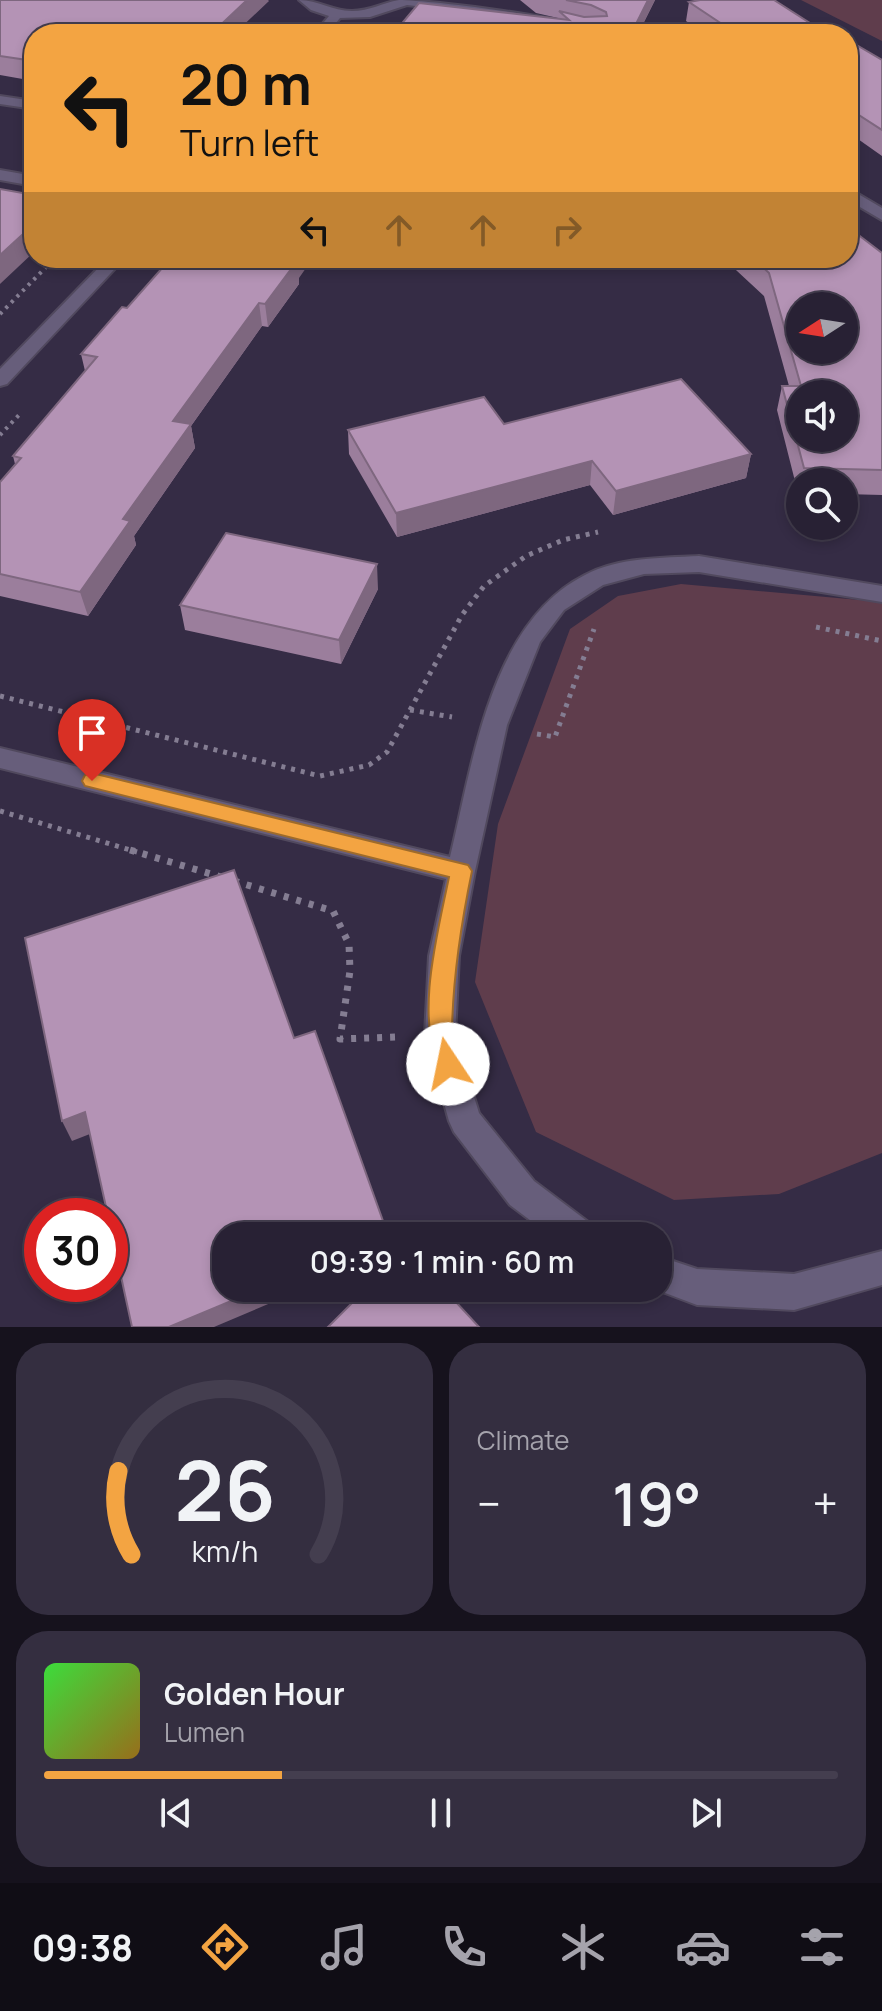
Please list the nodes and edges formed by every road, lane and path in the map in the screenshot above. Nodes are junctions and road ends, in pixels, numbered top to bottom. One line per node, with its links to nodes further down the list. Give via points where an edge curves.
1 (305, 0): 3 (street)
2 (405, 0): 3 (street, via 385,10); 5 (street)
3 (338, 13): 4 (street)
4 (329, 24)
5 (558, 24)
6 (0, 100): 7 (street)
7 (24, 104)
8 (0, 175): 9 (street)
9 (24, 179)
10 (858, 199): 11 (street)
11 (882, 215)
12 (45, 268): 14 (path)
13 (107, 268): 15 (street)
14 (0, 314)
15 (0, 380)
16 (610, 530): 22 (path, via 526,556 484,586 462,615)
17 (882, 594): 23 (street, via 699,564 644,566 595,579 556,604 529,639)
18 (608, 622): 23 (path, via 595,628 555,737)
19 (807, 625): 20 (path)
20 (882, 641)
21 (0, 696): 22 (path, via 320,776 369,765 387,752)
22 (410, 710): 23 (path)
23 (494, 725): 26 (street)
24 (0, 758): 26 (street)
25 (0, 811): 27 (path, via 333,911 349,944 340,1039)
26 (461, 871): 27 (street, via 444,956)
27 (440, 1035): 28 (street, via 465,1121 522,1193)
28 (560, 1222)
29 (882, 1268): 30 (street, via 794,1292 697,1287)
30 (672, 1278)

